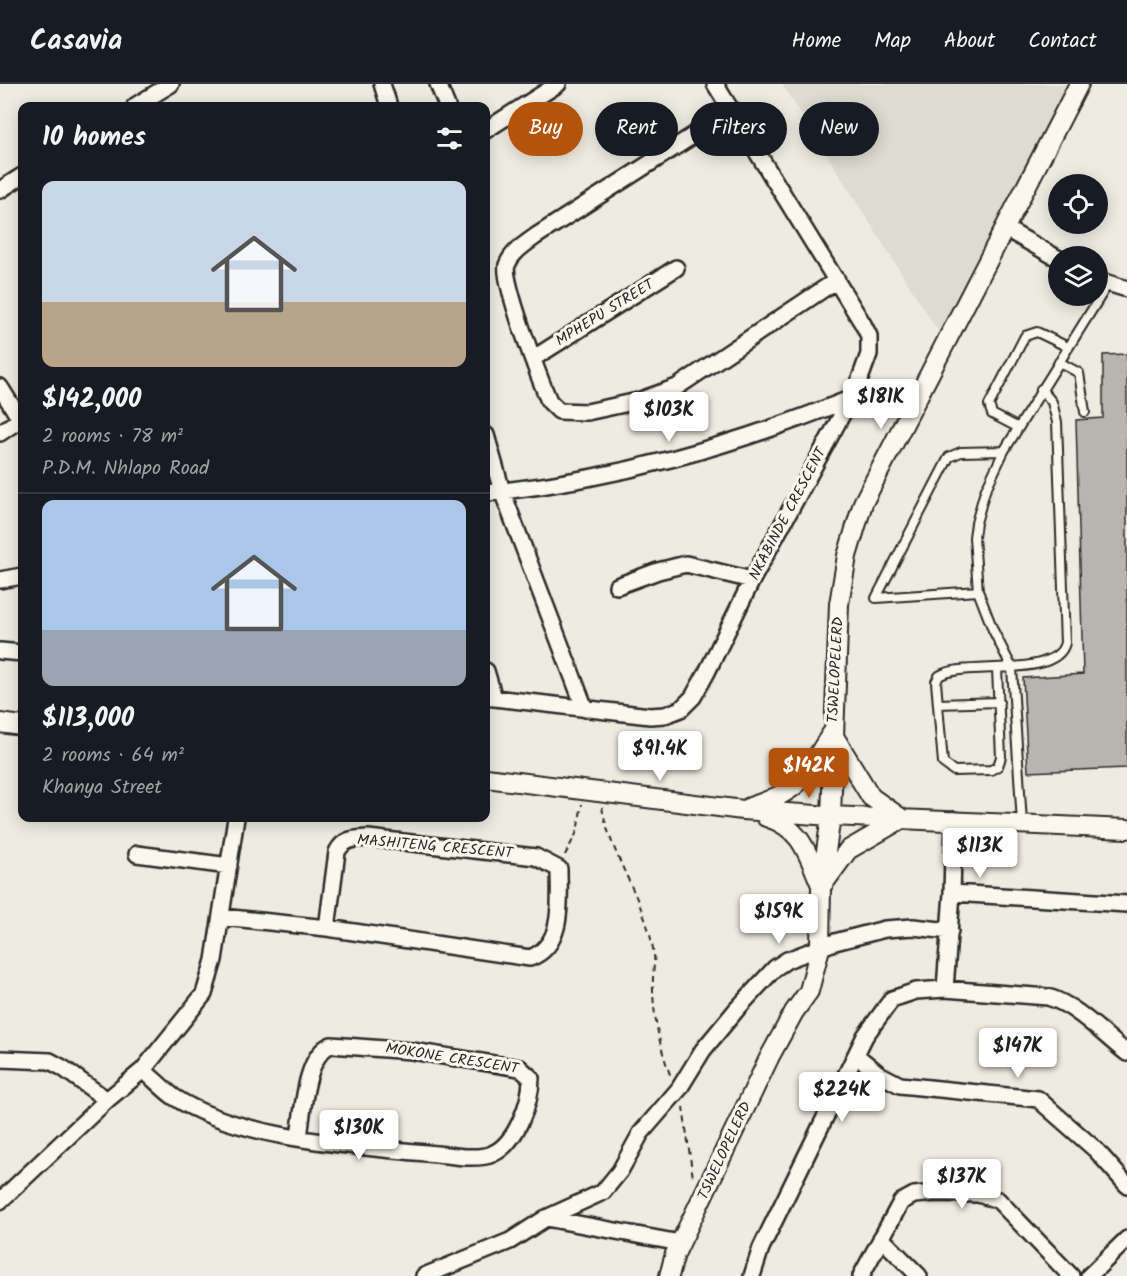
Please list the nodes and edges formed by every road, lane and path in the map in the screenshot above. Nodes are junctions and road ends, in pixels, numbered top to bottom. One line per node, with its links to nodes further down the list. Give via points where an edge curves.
1 (171, 84): 7 (street)
2 (382, 84): 8 (street)
3 (438, 84): 9 (street)
4 (558, 84): 11 (street)
5 (715, 84): 10 (street, NKABINDE CRESCENT)
6 (1079, 84): 16 (street, TSWELOPELERD)
7 (142, 102)
8 (388, 102)
9 (445, 102)
10 (727, 102)
11 (490, 127)
12 (690, 138): 24 (street, via 516,251 507,264 506,279)
13 (761, 156): 19 (street, NKABINDE CRESCENT)
14 (18, 179): 15 (street)
15 (0, 190)
16 (1006, 229): 17 (street); 53 (street, TSWELOPELERD, via 863,503 847,556 839,604)
17 (1048, 253)
18 (676, 268): 24 (street, MPHEPU STREET)
19 (837, 280): 24 (street, via 694,378 638,401 587,412 559,411 549,401); 28 (street, NKABINDE CRESCENT, via 869,336 867,363)
20 (1108, 284): 21 (street)
21 (1127, 290)
22 (1090, 306): 23 (lane)
23 (1068, 347): 25 (lane); 32 (lane, via 1037,332 1025,336 988,405 992,414)
24 (534, 357)
25 (1059, 362): 27 (lane); 29 (lane, via 1079,373)
26 (0, 387): 30 (street)
27 (1041, 389): 32 (lane); 45 (lane, via 1052,402 1057,422 1065,643 1058,657)
28 (852, 398): 36 (street, via 697,454); 40 (street, NKABINDE CRESCENT)
29 (1085, 412)
30 (18, 414)
31 (18, 421): 33 (street)
32 (1017, 427): 35 (lane)
33 (0, 433)
34 (490, 449): 36 (street)
35 (1004, 451): 42 (lane, via 985,491 976,523); 42 (lane, via 961,452 949,457 876,598)
36 (502, 491): 37 (street); 50 (street)
37 (490, 492)
38 (18, 577): 39 (street)
39 (0, 580)
40 (752, 580): 41 (street, via 686,564); 50 (street, NKABINDE CRESCENT, via 707,672 681,709 650,716)
41 (617, 586)
42 (978, 591): 45 (lane)
43 (0, 651): 44 (street)
44 (18, 653)
45 (1012, 668): 46 (lane); 61 (lane)
46 (997, 669): 48 (lane); 49 (lane, via 944,673 936,682)
47 (490, 698): 50 (street, NKABINDE CRESCENT)
48 (999, 702): 49 (lane); 49 (lane, via 1001,757 998,766 991,770 947,768 941,755)
49 (938, 704)
50 (585, 709)
51 (0, 723): 52 (street)
52 (18, 725)
53 (832, 733): 56 (street, via 801,782 780,797); 57 (street, TSWELOPELERD); 58 (street, via 871,797)
54 (490, 779): 55 (street)
55 (592, 792): 56 (street); 65 (path); 78 (path, via 640,905 655,956 655,1016 670,1077)
56 (743, 810): 57 (street); 66 (street, via 775,820 793,831 802,842)
57 (831, 816): 58 (street); 66 (street, TSWELOPELERD)
58 (902, 819): 59 (street); 66 (street, via 848,850)
59 (954, 820): 61 (street); 67 (street)
60 (235, 822): 64 (street)
61 (1022, 823): 62 (street)
62 (1127, 829)
63 (137, 854): 64 (street)
64 (229, 866): 69 (street)
65 (559, 869): 70 (street, via 555,933 549,947 530,958); 70 (street, MASHITENG CRESCENT, via 536,857 350,839 337,852)
66 (821, 887): 72 (street, TSWELOPELERD)
67 (952, 893): 68 (street); 71 (street)
68 (1127, 904)
69 (222, 917): 70 (street); 77 (street, via 204,994)
70 (327, 928)
71 (950, 931): 72 (street, via 885,929); 73 (street)
72 (820, 948): 78 (street, via 775,968 703,1050); 82 (street, TSWELOPELERD, via 809,992 770,1056)
73 (945, 989): 74 (street, via 1035,995 1063,1002); 75 (street, via 916,990 892,999 865,1036)
74 (1127, 1053)
75 (857, 1056): 81 (street, via 900,1086 1038,1099); 90 (street, via 761,1248)
76 (0, 1059): 79 (street, via 50,1061)
77 (143, 1070): 79 (street); 80 (street, MOKONE CRESCENT, via 173,1096 204,1113 262,1131)
78 (679, 1089): 82 (path, via 692,1175); 84 (street, via 641,1133 603,1192)
79 (107, 1100): 83 (street)
80 (299, 1137): 80 (street, MOKONE CRESCENT, via 464,1157 490,1155 510,1140 527,1102 531,1077 520,1068 412,1051 331,1045 316,1057 310,1070)
81 (1127, 1185)
82 (702, 1199): 87 (street, TSWELOPELERD)
83 (0, 1201)
84 (546, 1218): 87 (street); 88 (street, via 510,1241)
85 (881, 1238): 91 (street); 92 (street); 93 (street, via 902,1202 914,1195 990,1196 1017,1216)
86 (1127, 1239): 94 (street)
87 (680, 1243): 89 (street, TSWELOPELERD)
88 (424, 1276)
89 (669, 1276)
90 (752, 1276)
91 (861, 1276)
92 (919, 1276)
93 (1071, 1276)
94 (1089, 1276)

